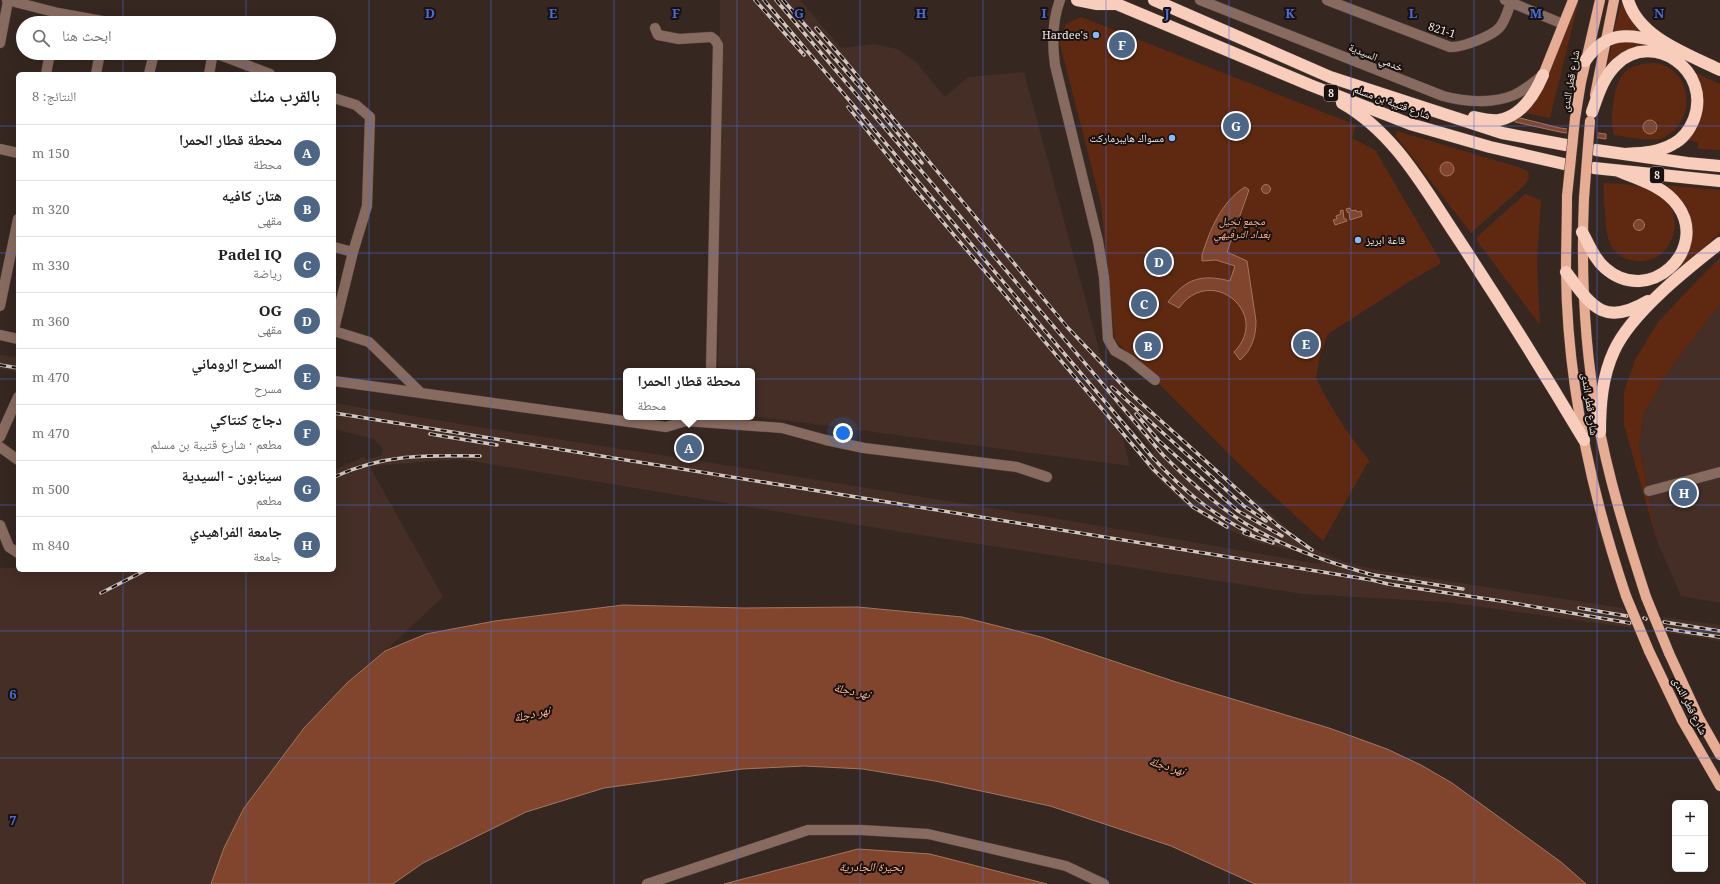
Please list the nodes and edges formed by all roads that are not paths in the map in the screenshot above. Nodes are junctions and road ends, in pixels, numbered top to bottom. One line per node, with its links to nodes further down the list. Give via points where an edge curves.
1 (1060, 0): 63 (street, via 1053,28 1053,52 1098,241 1104,277 1108,339 1116,351)
2 (1077, 0): 12 (highway, via 1097,4)
3 (1154, 0): 13 (highway, شارع قتيبة بن مسلم / 8)
4 (1200, 0): 34 (street, خدمي السيدية, via 1454,99 1506,98 1522,91)
5 (1327, 0): 11 (street, 821-1, via 1450,47 1457,47 1494,33 1500,28)
6 (1573, 0): 17 (main road)
7 (1600, 0): 27 (main road, شارع قطر الندى)
8 (1614, 0): 19 (main road, شارع قطر الندى)
9 (1628, 0): 21 (highway, via 1646,28)
10 (8, 1): 14 (street); 20 (street)
11 (1508, 1): 17 (street, 821-1)
12 (1112, 2): 35 (highway, شارع قتيبة بن مسلم / 8)
13 (1164, 2): 37 (highway, شارع قتيبة بن مسلم / 8, via 1330,77)
14 (58, 12): 15 (street); 16 (street)
15 (57, 16)
16 (77, 16)
17 (1563, 24): 34 (main road)
18 (655, 28): 62 (street, via 658,35 679,39 711,37 718,45)
19 (1605, 41): 21 (highway, via 1629,36); 27 (highway, via 1595,48); 38 (main road, شارع قطر الندى)
20 (0, 43)
21 (1669, 44): 28 (highway)
22 (49, 60): 29 (street)
23 (99, 60): 30 (street)
24 (152, 60): 31 (street)
25 (212, 60): 32 (street)
26 (233, 60): 33 (street)
27 (1585, 61): 54 (main road, شارع قطر الندى, bridge, via 1575,119 1567,196)
28 (1720, 70)
29 (46, 72)
30 (96, 72)
31 (149, 72)
32 (209, 72)
33 (265, 72)
34 (1543, 75): 37 (highway, via 1530,99 1519,111 1499,120)
35 (1310, 85): 44 (highway, شارع قتيبة بن مسلم / 8, via 1410,124 1490,147); 70 (highway, via 1365,118 1384,134 1402,155 1516,327)
36 (336, 99): 53 (street, via 356,105 370,117 367,206)
37 (1428, 109): 39 (highway, شارع قتيبة بن مسلم / 8, via 1502,133)
38 (1591, 116): 43 (highway, via 1600,88 1608,75 1618,63 1628,57 1644,51 1670,56 1692,76 1698,92 1698,110 1684,136 1673,144 1655,151); 50 (main road, شارع قطر الندى, bridge)
39 (1566, 145)
40 (0, 149): 42 (street)
41 (1596, 150): 43 (highway, 8)
42 (16, 153)
43 (1623, 154): 45 (highway, 8)
44 (1564, 164)
45 (1720, 166)
46 (1594, 168): 47 (highway, 8)
47 (1618, 172): 48 (highway, 8); 50 (highway, via 1665,192 1678,206 1685,221 1687,236 1683,251 1673,266 1661,275 1649,281 1634,282 1619,278 1604,268)
48 (1720, 181)
49 (16, 229): 57 (street)
50 (1582, 232): 56 (main road, شارع قطر الندى)
51 (1720, 243): 55 (highway)
52 (336, 248): 53 (street)
53 (353, 252): 58 (street)
54 (1566, 272): 56 (highway); 70 (main road, شارع قطر الندى, via 1573,364)
55 (1665, 291): 56 (highway, via 1639,306 1614,314 1602,311); 68 (highway, via 1636,318 1614,351 1601,395)
56 (1584, 296): 68 (main road, شارع قطر الندى, via 1590,375)
57 (0, 306)
58 (336, 322)
59 (336, 331): 65 (street, via 369,342)
60 (0, 336): 61 (street)
61 (16, 338)
62 (711, 368)
63 (1155, 380)
64 (336, 381): 65 (street)
65 (421, 393): 67 (street, via 666,427)
66 (16, 401): 69 (street)
67 (710, 420): 74 (street, via 782,428 864,448 1017,466)
68 (1600, 432): 78 (main road, شارع قطر الندى, bridge, via 1625,536 1646,597 1699,718)
69 (0, 437)
70 (1584, 440): 79 (main road, شارع قطر الندى, bridge, via 1626,596 1682,720)
71 (0, 447): 72 (street)
72 (16, 459)
73 (1720, 472): 75 (street)
74 (1047, 477)
75 (1649, 491)
76 (0, 525): 77 (street, via 9,547)
77 (16, 552)
78 (1720, 755)
79 (1720, 786)
80 (647, 884): 81 (street, via 808,830 861,830 928,834 1066,866)
81 (1104, 884)

